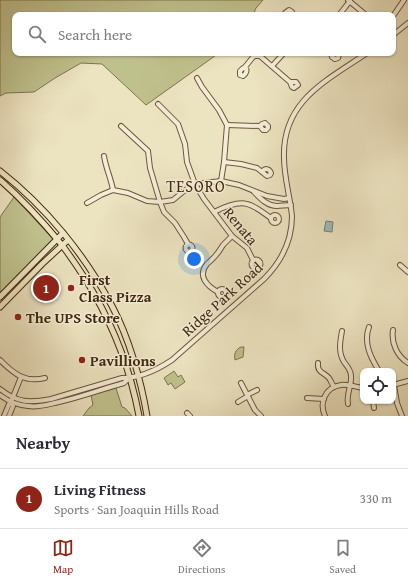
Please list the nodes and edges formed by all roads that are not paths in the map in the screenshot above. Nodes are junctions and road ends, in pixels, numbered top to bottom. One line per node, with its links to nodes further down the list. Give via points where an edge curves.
1 (404, 0): 5 (street)
2 (349, 1): 3 (street); 4 (street)
3 (341, 12)
4 (362, 12)
5 (396, 12)
6 (408, 23): 7 (street)
7 (396, 33)
8 (256, 56): 15 (street)
9 (260, 56): 14 (street)
10 (281, 56): 14 (street)
11 (332, 56): 12 (street, via 335,59)
12 (339, 56)
13 (359, 56): 32 (street, Ridge Park Road, via 312,92 293,116 284,142)
14 (272, 66): 17 (street)
15 (245, 67)
16 (197, 78): 19 (street)
17 (290, 82)
18 (158, 104): 28 (street, Renata, via 178,124)
19 (227, 125): 21 (street); 23 (street)
20 (121, 126): 33 (street, via 148,151)
21 (260, 126)
22 (104, 156): 29 (street)
23 (224, 162): 25 (street, via 257,168); 27 (street)
24 (0, 171): 39 (main road, via 30,197)
25 (262, 172)
26 (0, 180): 41 (main road)
27 (221, 181): 28 (street); 30 (street, via 239,184)
28 (195, 184): 33 (street, via 174,200); 37 (street, Renata)
29 (113, 190): 33 (street, via 147,201); 34 (street)
30 (252, 190): 31 (street); 35 (street)
31 (272, 197): 32 (street); 35 (street)
32 (289, 198): 36 (street, Ridge Park Road)
33 (160, 202): 43 (street, via 164,212 175,223)
34 (87, 203)
35 (271, 205): 36 (street)
36 (291, 205): 58 (street, Ridge Park Road, via 290,238 281,258 268,275 172,360)
37 (214, 212): 38 (street, via 224,207 245,203); 40 (street, Renata)
38 (271, 218)
39 (63, 233): 41 (main road); 42 (main road)
40 (232, 236): 45 (street, Renata, via 246,248); 48 (street, via 203,271 204,280)
41 (57, 239): 44 (main road); 49 (main road)
42 (68, 240): 44 (main road); 58 (main road, via 113,307 130,348)
43 (188, 244)
44 (62, 245): 50 (main road); 61 (main road, via 105,314)
45 (253, 260)
46 (400, 265): 47 (street)
47 (408, 272)
48 (218, 292)
49 (0, 297)
50 (0, 307)
51 (369, 327): 57 (street, via 367,344)
52 (393, 330): 56 (street, via 392,337 396,350)
53 (342, 331): 65 (street, via 340,350 350,372)
54 (0, 360): 59 (street)
55 (318, 363): 66 (street, via 318,368)
56 (408, 363)
57 (378, 368)
58 (137, 376): 61 (street, Ridge Park Road); 83 (main road)
59 (21, 377): 60 (street, via 32,380); 74 (street)
60 (46, 378)
61 (130, 378): 74 (street, Ridge Park Road, via 45,406 18,404); 82 (main road)
62 (408, 381): 64 (street)
63 (241, 383): 71 (street)
64 (396, 384)
65 (350, 386): 66 (street); 67 (street); 77 (street)
66 (334, 387): 75 (street)
67 (360, 388)
68 (0, 389): 74 (street, Ridge Park Road)
69 (257, 390): 71 (street)
70 (0, 395): 74 (street, Ridge Park Road)
71 (247, 395): 76 (street); 84 (street)
72 (307, 398): 75 (street)
73 (396, 398): 86 (street)
74 (12, 399): 80 (street); 81 (street, via 13,406)
75 (324, 399): 85 (street)
76 (238, 402)
77 (348, 404)
78 (373, 404): 79 (street)
79 (374, 408)
80 (4, 416)
81 (9, 416)
82 (139, 416)
83 (147, 416)
84 (259, 416)
85 (325, 416)
86 (402, 416)

